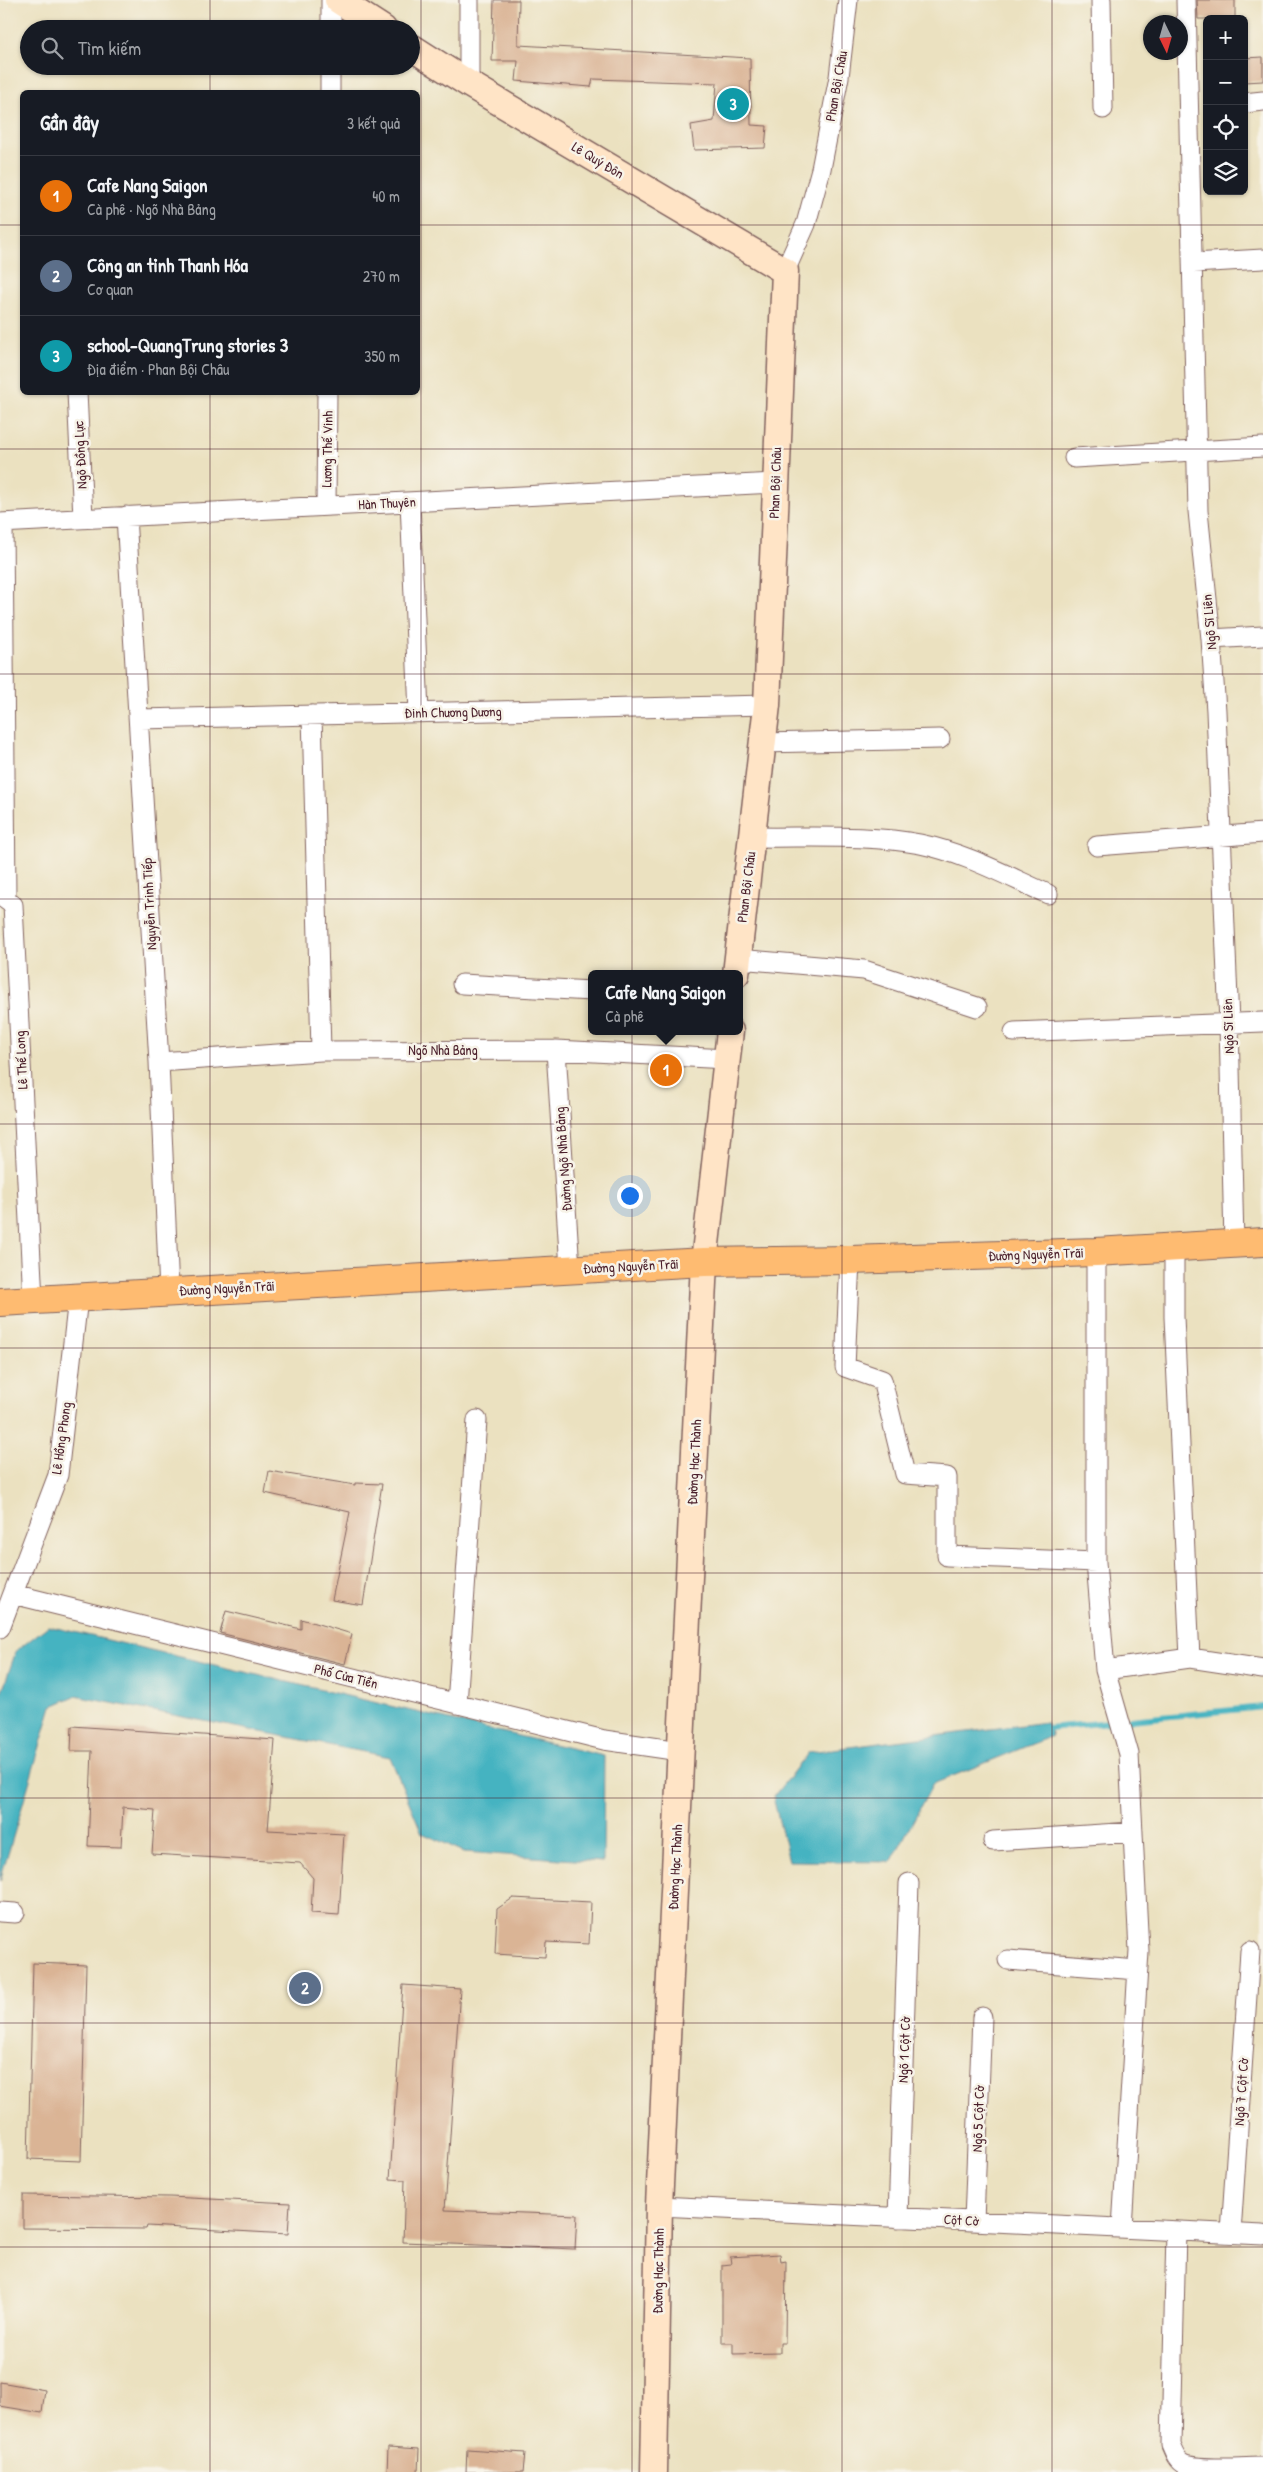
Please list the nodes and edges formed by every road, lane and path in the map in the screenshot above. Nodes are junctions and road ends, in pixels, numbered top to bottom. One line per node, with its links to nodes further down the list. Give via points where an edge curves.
1 (331, 0): 7 (street)
2 (338, 0): 8 (street)
3 (469, 0): 11 (street)
4 (848, 0): 19 (street, Phan Bội Châu, via 840,77 820,169 806,224)
5 (1101, 0): 16 (street)
6 (1186, 0): 15 (street, Ngô Sĩ Liên)
7 (331, 20)
8 (369, 20)
9 (420, 53): 11 (street, Lê Quý Đôn)
10 (330, 75): 12 (street)
11 (470, 84): 19 (street, Lê Quý Đôn)
12 (330, 90)
13 (1263, 101): 14 (street)
14 (1248, 103)
15 (1198, 107): 18 (street, Ngô Sĩ Liên)
16 (1104, 110)
17 (1263, 259): 18 (street)
18 (1193, 263): 23 (street, Ngô Sĩ Liên)
19 (785, 271): 25 (street, Phan Bội Châu)
20 (77, 395): 29 (street, Ngõ Đồng Lực)
21 (327, 395): 27 (street, Lương Thế Vinh)
22 (1263, 447): 23 (street)
23 (1196, 450): 24 (street); 32 (street, Ngô Sĩ Liên, via 1198,510)
24 (1074, 458)
25 (775, 484): 26 (street, Hàn Thuyên); 33 (street, Phan Bội Châu)
26 (410, 502): 27 (street, Hàn Thuyên); 34 (street)
27 (326, 506): 28 (street, Hàn Thuyên)
28 (126, 516): 29 (street, Hàn Thuyên); 36 (street, Nguyễn Trinh Tiếp)
29 (83, 518): 30 (street, Hàn Thuyên)
30 (2, 523): 65 (street, Lê Thế Long, via 6,900 13,905)
31 (1263, 636): 32 (street)
32 (1212, 639): 40 (street, Ngô Sĩ Liên)
33 (767, 705): 34 (street, Đinh Chương Dương); 38 (street, Phan Bội Châu)
34 (419, 713): 35 (street, Đinh Chương Dương)
35 (312, 715): 36 (street, Đinh Chương Dương); 53 (street)
36 (139, 719): 55 (street, Nguyễn Trinh Tiếp)
37 (940, 739): 38 (street)
38 (763, 743): 41 (street, Phan Bội Châu)
39 (1263, 833): 40 (street)
40 (1220, 836): 42 (street); 49 (street, Ngô Sĩ Liên)
41 (752, 837): 43 (street, via 886,840 921,844 962,857); 44 (street, Phan Bội Châu)
42 (1097, 846)
43 (1048, 894)
44 (737, 967): 47 (street, via 864,970)
45 (462, 984): 46 (street)
46 (588, 990)
47 (977, 1007)
48 (1263, 1022): 49 (street)
49 (1228, 1023): 50 (street); 57 (street, Ngô Sĩ Liên)
50 (1014, 1032)
51 (730, 1035): 54 (street)
52 (556, 1050): 53 (street, Ngõ Nhà Bảng); 54 (street, Ngõ Nhà Bảng); 62 (street, Đường Ngõ Nhà Bảng)
53 (321, 1051): 55 (street, Ngõ Nhà Bảng)
54 (727, 1059): 61 (street)
55 (159, 1062): 63 (street, Nguyễn Trinh Tiếp)
56 (1263, 1242): 57 (highway, Đường Nguyễn Trãi)
57 (1234, 1244): 58 (highway, Đường Nguyễn Trãi)
58 (1174, 1248): 59 (highway, Đường Nguyễn Trãi); 71 (street)
59 (1096, 1252): 60 (highway, Đường Nguyễn Trãi); 68 (street)
60 (850, 1260): 61 (highway, Đường Nguyễn Trãi); 68 (street, via 845,1367 882,1380 905,1474 947,1476 947,1556)
61 (704, 1262): 62 (highway, Đường Nguyễn Trãi); 75 (street, Đường Hạc Thành)
62 (570, 1269): 63 (highway, Đường Nguyễn Trãi)
63 (169, 1292): 64 (highway, Đường Nguyễn Trãi)
64 (78, 1298): 65 (highway, Đường Nguyễn Trãi); 69 (street, Lê Hồng Phong, via 58,1475)
65 (33, 1300): 66 (highway, Đường Nguyễn Trãi)
66 (0, 1302)
67 (477, 1420): 74 (street)
68 (1096, 1562): 73 (street)
69 (13, 1594): 70 (street, Lê Hồng Phong); 74 (street, Phố Cửa Tiền)
70 (0, 1628)
71 (1190, 1658): 72 (street); 73 (street)
72 (1263, 1669)
73 (1105, 1670): 76 (street, via 1129,1754)
74 (457, 1704): 75 (street, Phố Cửa Tiền, via 604,1740)
75 (680, 1751): 83 (street, Đường Hạc Thành)
76 (1133, 1832): 77 (street); 81 (street)
77 (993, 1842)
78 (909, 1883): 84 (street, Ngõ 1 Cột Cờ)
79 (1250, 1951): 88 (street, Ngõ 7 Cột Cờ)
80 (1008, 1960): 81 (street)
81 (1138, 1970): 86 (street)
82 (982, 2016): 85 (street, Ngõ 5 Cột Cờ)
83 (659, 2206): 84 (street, Cột Cờ); 91 (street, Đường Hạc Thành)
84 (898, 2218): 85 (street, Cột Cờ)
85 (974, 2221): 86 (street, Cột Cờ)
86 (1122, 2228): 87 (street, Cột Cờ)
87 (1176, 2230): 88 (street, Cột Cờ); 90 (street, via 1171,2445 1182,2464)
88 (1231, 2233): 89 (street, Cột Cờ)
89 (1263, 2234)
90 (1263, 2467)
91 (654, 2472)

